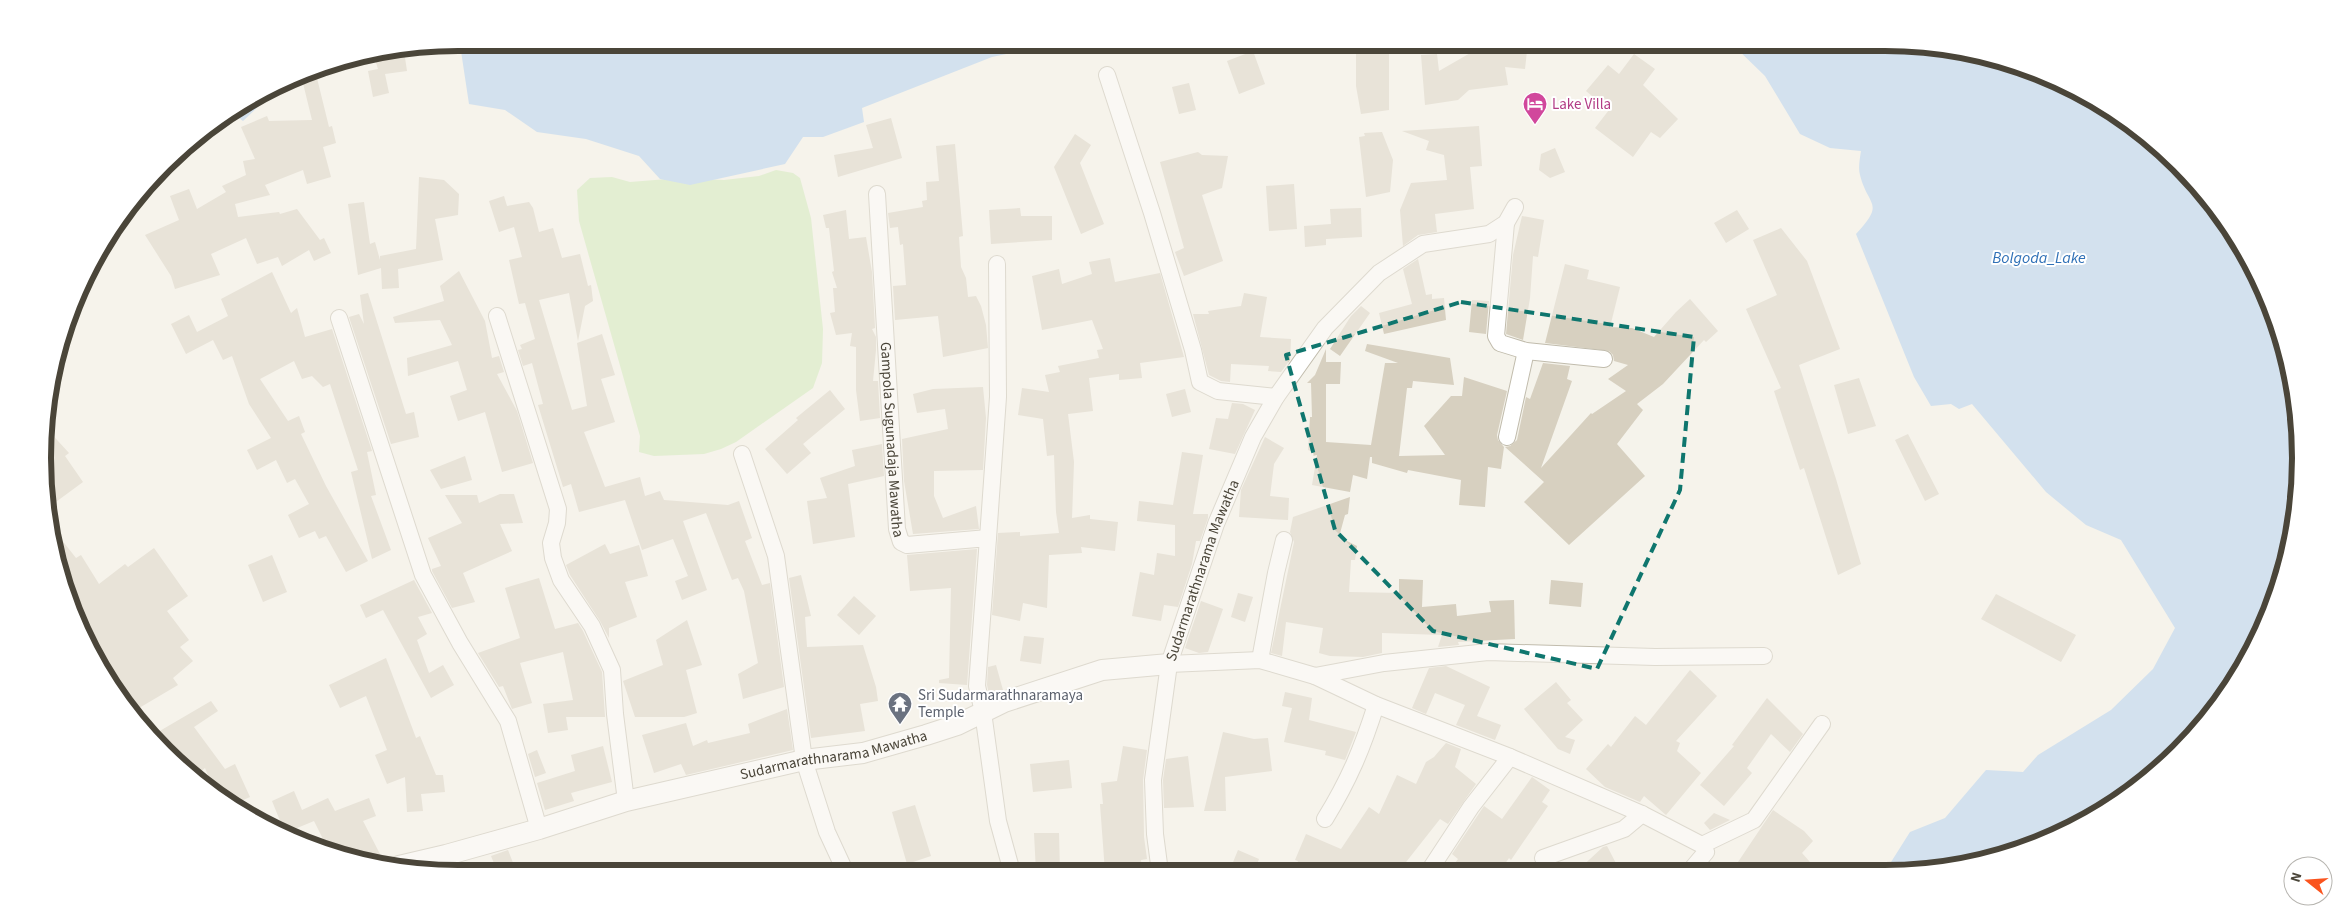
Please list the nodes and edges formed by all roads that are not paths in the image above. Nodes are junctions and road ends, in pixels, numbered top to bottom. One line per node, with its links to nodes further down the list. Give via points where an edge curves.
1 (1108, 75): 10 (street, via 1152,213 1200,382 1218,391)
2 (877, 194): 13 (street, Gampola Sugunadaja Mawatha, via 897,528 901,542 907,545)
3 (1515, 207): 4 (street)
4 (1506, 223): 8 (street, via 1496,336 1500,343); 10 (street, Sudarmarathnarama Mawatha, via 1489,234 1423,244 1379,273 1325,328)
5 (997, 264): 13 (street, via 998,397)
6 (497, 316): 24 (street, via 558,509 551,544 553,558 561,580 592,626 612,670)
7 (339, 318): 27 (street, via 423,575 508,721)
8 (1526, 351): 9 (street); 11 (street)
9 (1604, 359)
10 (1276, 397): 17 (street, Sudarmarathnarama Mawatha, via 1253,437 1216,524)
11 (1507, 437)
12 (742, 454): 23 (street, via 776,556)
13 (988, 538): 20 (street, via 977,686)
14 (1284, 540): 16 (street)
15 (1764, 656): 18 (street, via 1655,657 1488,652 1384,663)
16 (1260, 660): 17 (street); 18 (street)
17 (1169, 664): 20 (street, Sudarmarathnarama Mawatha, via 1102,670); 33 (street, via 1153,780)
18 (1315, 676): 19 (street)
19 (1376, 705): 22 (street); 26 (street, via 1360,755)
20 (983, 712): 23 (street, Sudarmarathnarama Mawatha, via 957,725 863,753); 32 (street, via 998,821)
21 (1822, 724): 28 (street, via 1754,820)
22 (1510, 757): 25 (street); 34 (street, via 1471,807)
23 (804, 760): 24 (street, Sudarmarathnarama Mawatha); 31 (street, via 827,832)
24 (626, 801): 27 (street, Sudarmarathnarama Mawatha)
25 (1642, 814): 28 (street); 29 (street, via 1624,829)
26 (1325, 819)
27 (539, 829): 30 (street, Sudarmarathnarama Mawatha)
28 (1702, 845): 35 (street, via 1706,852)
29 (1543, 858)
30 (450, 864)
31 (843, 865)
32 (1010, 865)
33 (1159, 865)
34 (1433, 865)
35 (1694, 865)

